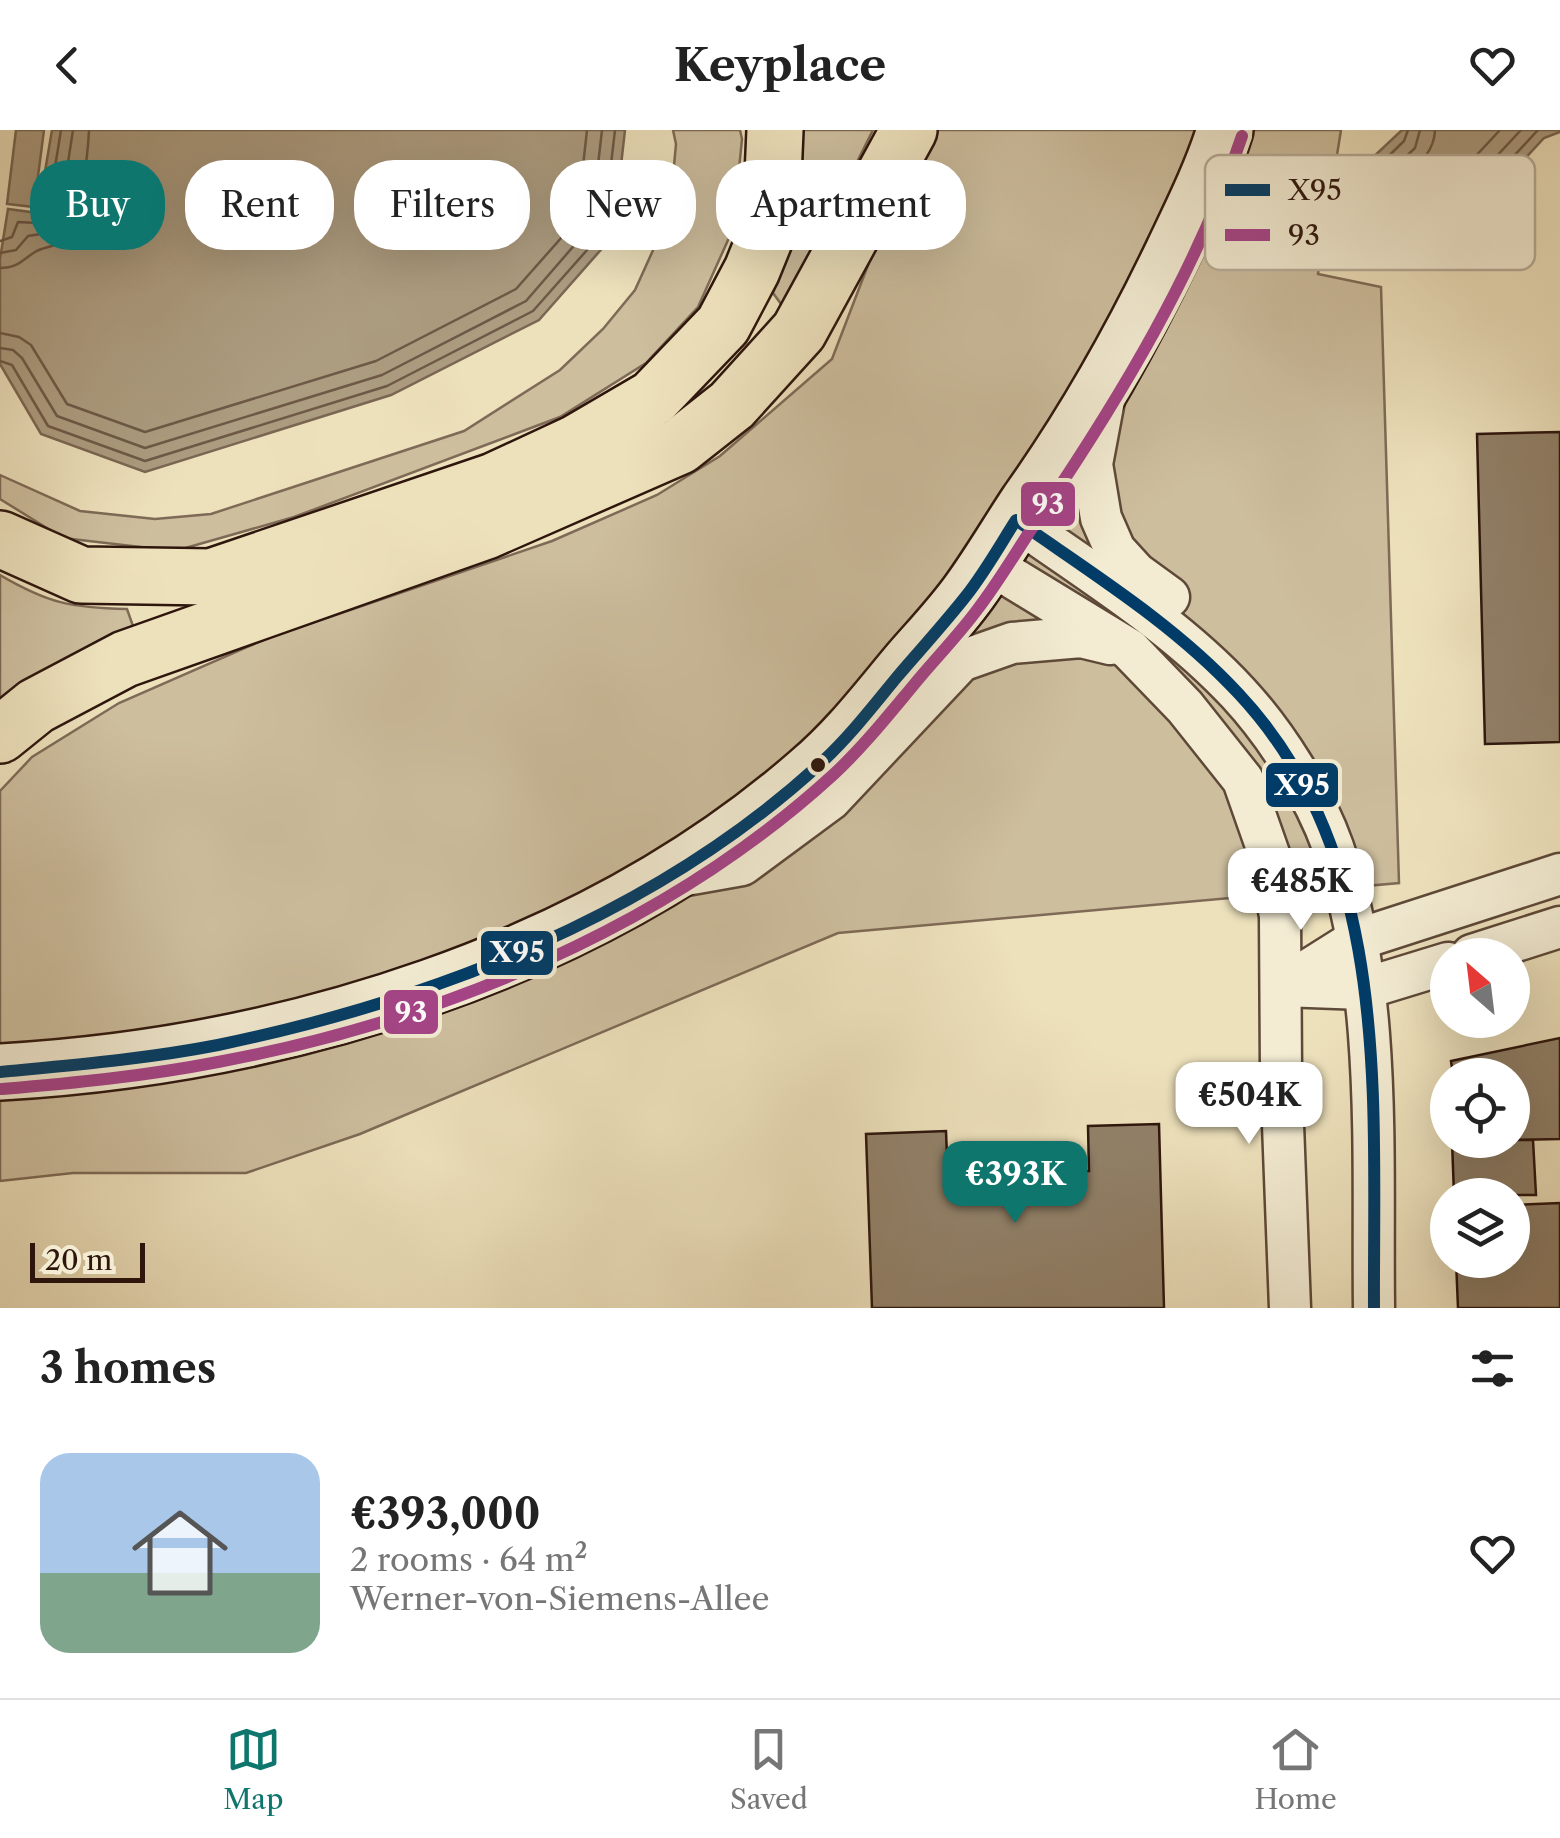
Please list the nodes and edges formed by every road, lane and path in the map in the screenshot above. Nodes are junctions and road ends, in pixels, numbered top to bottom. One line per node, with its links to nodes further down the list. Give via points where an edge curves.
1 (775, 130): 7 (highway, via 770,223 723,325 653,398 576,443 494,481 210,578 81,575)
2 (909, 130): 10 (highway, via 799,331 732,405 680,446 486,531 125,659 36,706)
3 (1225, 130): 4 (main road)
4 (1216, 155)
5 (1205, 184): 6 (main road)
6 (1108, 378): 8 (main road); 11 (street, via 1092,464 1115,550 1199,620 1249,674 1289,732)
7 (0, 540)
8 (1002, 541): 9 (street); 11 (street, via 1158,620 1238,694); 13 (main road, via 968,594 848,736 739,830)
9 (1128, 649): 13 (street, via 1081,638 1012,642 961,662 830,800 742,865); 18 (street, via 1185,706 1243,780 1269,854)
10 (0, 736)
11 (1300, 778): 16 (street, via 1332,844)
12 (1560, 874): 16 (street)
13 (661, 880): 20 (main road, via 528,948 370,1007 206,1047)
14 (1560, 926): 15 (street)
15 (1524, 938)
16 (1356, 940): 18 (street); 19 (street)
17 (1430, 968): 19 (street)
18 (1283, 986): 19 (street); 21 (street)
19 (1362, 989): 22 (street, via 1370,1067)
20 (0, 1072)
21 (1290, 1308)
22 (1374, 1308)

